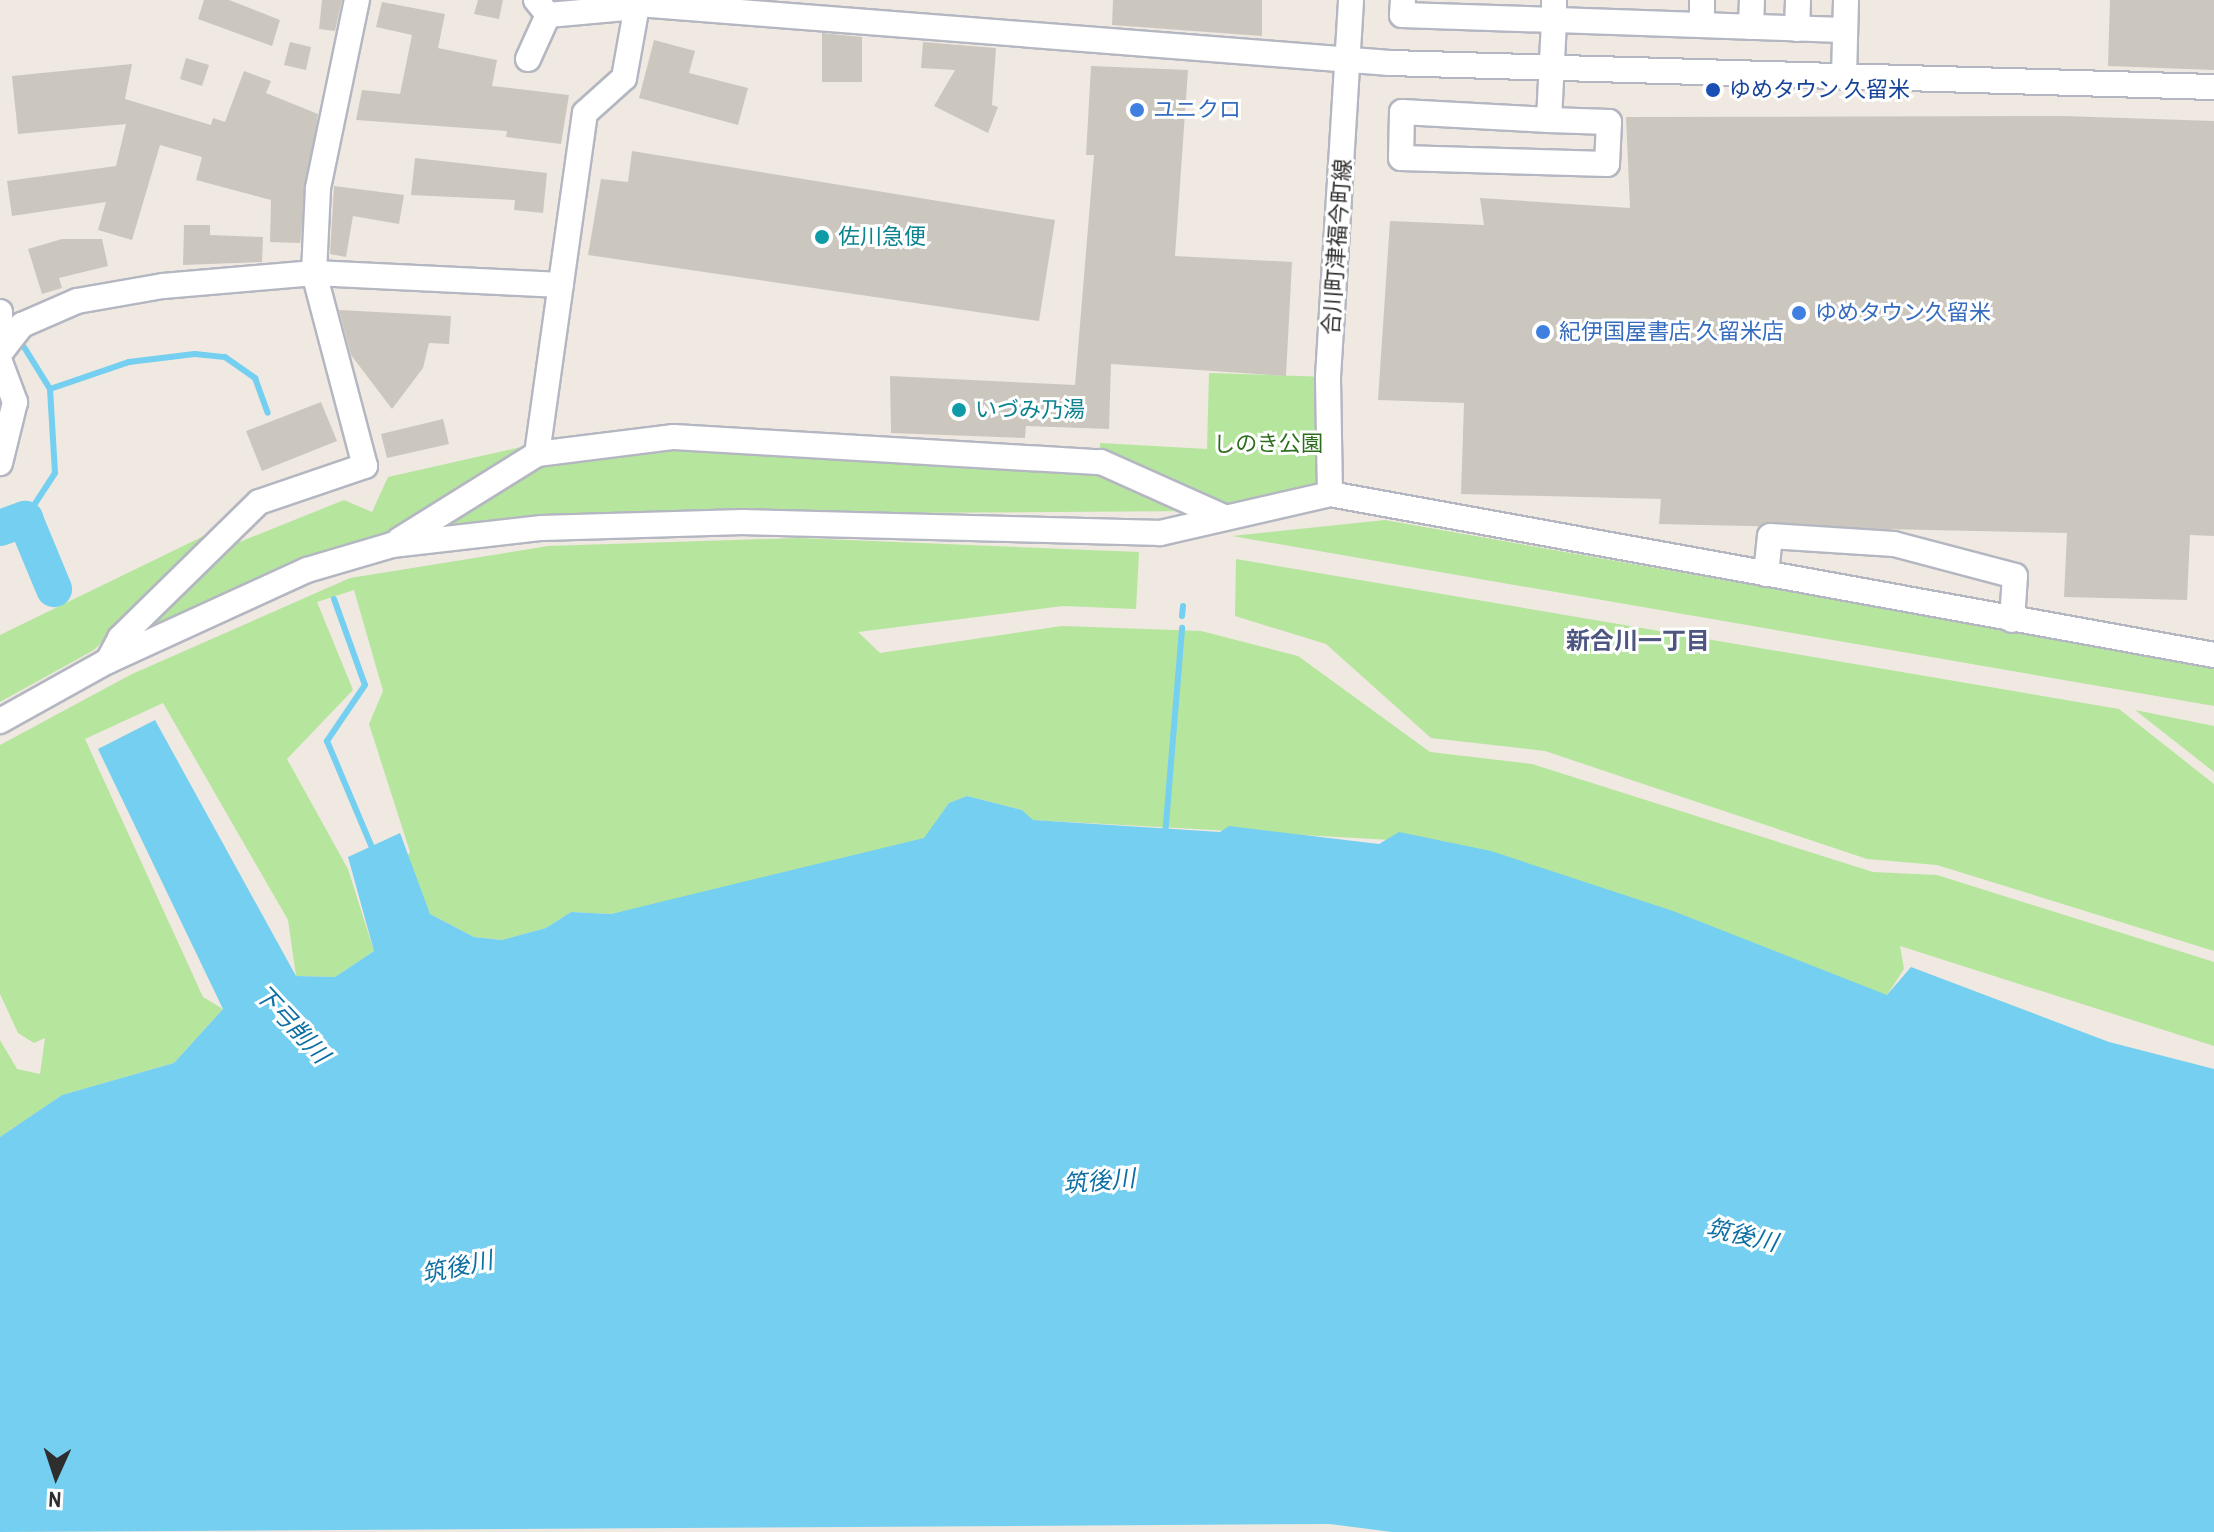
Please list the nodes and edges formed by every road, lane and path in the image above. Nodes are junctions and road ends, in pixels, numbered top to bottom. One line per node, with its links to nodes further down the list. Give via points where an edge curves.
1 (357, 0): 26 (street, via 318,188)
2 (1351, 0): 21 (street, 合川町津福今町線)
3 (1403, 0): 10 (street, via 1402,15)
4 (1702, 0): 16 (street)
5 (1752, 0): 17 (street)
6 (1798, 0): 18 (street)
7 (1846, 0): 19 (street)
8 (638, 4): 9 (street); 14 (street); 27 (street, via 624,78 585,113)
9 (542, 8): 20 (street)
10 (1458, 8): 11 (street)
11 (1507, 9): 12 (street)
12 (1554, 10): 13 (street); 22 (street)
13 (1606, 11): 15 (street)
14 (905, 12): 21 (street)
15 (1650, 12): 16 (street)
16 (1702, 25): 17 (street)
17 (1751, 27): 18 (street)
18 (1797, 29): 19 (street)
19 (1845, 30): 23 (street)
20 (528, 59)
21 (1347, 59): 22 (street); 33 (street, 合川町津福今町線, via 1328,377)
22 (1551, 67): 23 (street); 25 (street)
23 (1844, 77): 24 (street)
24 (2214, 87)
25 (1549, 120): 25 (street, via 1609,122 1607,164 1401,158 1402,112)
26 (314, 273): 27 (street); 29 (street, via 92,298); 39 (street, via 365,466 259,502 120,638)
27 (561, 285): 31 (street)
28 (0, 312): 29 (street)
29 (9, 339)
30 (0, 362): 32 (street, via 15,402)
31 (537, 454): 34 (street, via 674,437 1101,462); 35 (street)
32 (0, 463)
33 (1330, 494): 34 (street); 36 (street)
34 (1222, 516): 35 (street, via 1160,533 743,522 542,528)
35 (392, 545): 39 (street, via 307,570)
36 (1766, 574): 37 (street); 37 (street, via 1770,536 1894,544 2015,576)
37 (2012, 620): 38 (street)
38 (2214, 655)
39 (108, 661): 40 (street)
40 (0, 721)

